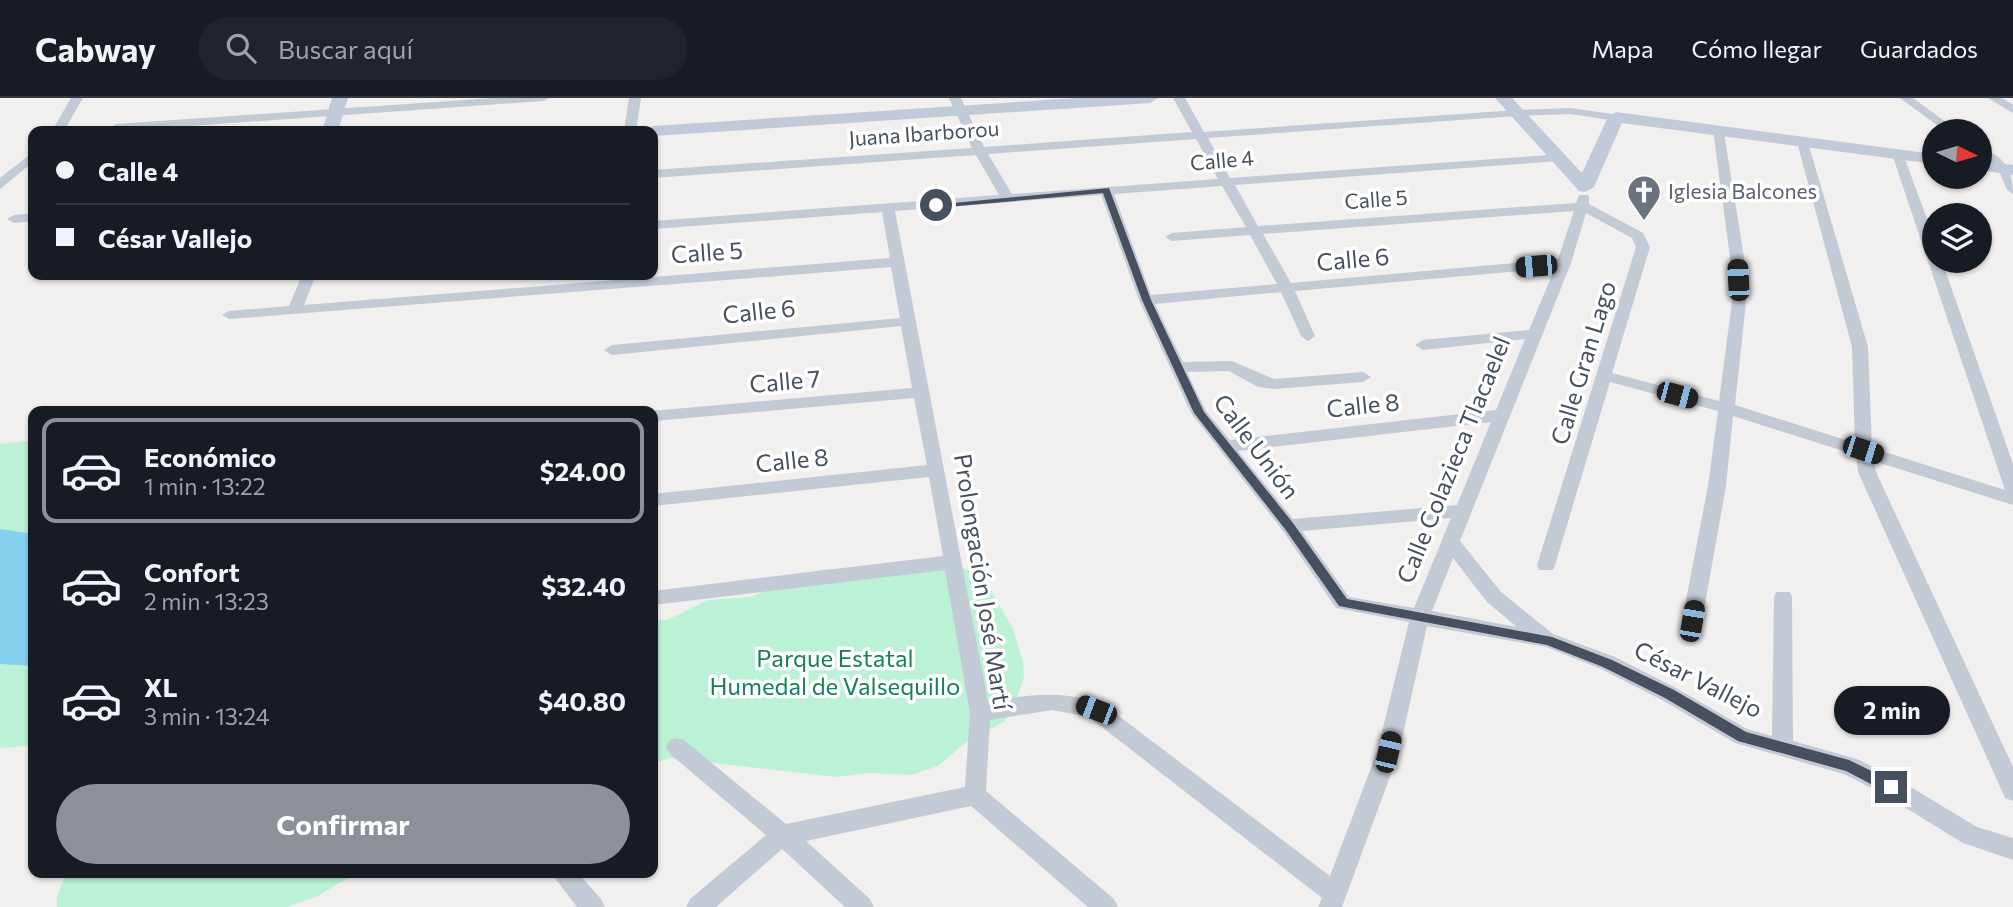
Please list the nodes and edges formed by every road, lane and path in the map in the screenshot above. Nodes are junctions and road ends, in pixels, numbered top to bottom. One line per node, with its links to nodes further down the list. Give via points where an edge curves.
1 (77, 98): 15 (street)
2 (543, 98): 10 (street)
3 (635, 98): 18 (street)
4 (1150, 98): 9 (street)
5 (1179, 98): 21 (street)
6 (1503, 98): 12 (street)
7 (1906, 98): 14 (street)
8 (1994, 98): 11 (street)
9 (957, 104): 20 (street); 23 (street)
10 (337, 105): 16 (street); 17 (street)
11 (2013, 110)
12 (1517, 113): 13 (street, Juana Ibarborou, via 1570,111); 21 (street, Juana Ibarborou); 25 (street)
13 (1616, 117): 19 (street); 33 (street, Calle Colazieca Tlacaelel)
14 (1935, 119)
15 (61, 126)
16 (135, 126)
17 (331, 126)
18 (631, 126)
19 (1719, 130): 22 (street); 64 (street, via 1739,302)
20 (658, 131)
21 (1199, 138): 23 (street, Juana Ibarborou); 31 (street)
22 (1803, 142): 24 (street); 68 (street, via 1860,347)
23 (980, 151): 30 (street, Juana Ibarborou); 36 (street)
24 (1898, 154): 26 (street); 41 (street)
25 (1559, 157): 31 (street, Calle 4); 33 (street)
26 (1922, 157)
27 (1992, 159): 29 (street)
28 (28, 160): 32 (street)
29 (2008, 169): 35 (street)
30 (658, 174)
31 (1225, 180): 34 (street, Calle 4); 43 (street)
32 (0, 185)
33 (1585, 187): 37 (street, Calle Colazieca Tlacaelel)
34 (1106, 190): 36 (street, Calle 4); 52 (street, Calle Unión)
35 (2013, 190)
36 (1008, 199): 38 (street, Calle 4)
37 (1583, 206): 43 (street, Calle 5); 46 (street, Calle Colazieca Tlacaelel); 61 (street, Calle Gran Lago, via 1643,241)
38 (888, 209): 42 (street, Calle 4); 45 (street, Prolongación José Martí)
39 (28, 218): 40 (street)
40 (14, 219)
41 (1922, 224)
42 (658, 225)
43 (1252, 230): 44 (street, Calle 5); 51 (street)
44 (1172, 237)
45 (897, 262): 48 (street, Calle 5); 55 (street, Prolongación José Martí)
46 (1564, 263): 51 (street, Calle 6); 56 (street, Calle Colazieca Tlacaelel)
47 (1939, 273): 70 (street)
48 (658, 276)
49 (307, 280): 53 (street)
50 (604, 280): 53 (street, Calle 5)
51 (1287, 289): 52 (street, Calle 6); 57 (street)
52 (1146, 300): 60 (street, Calle Unión)
53 (295, 310): 54 (street, Calle 5)
54 (229, 315)
55 (910, 321): 59 (street, Calle 6); 63 (street, Prolongación José Martí)
56 (1533, 334): 58 (street); 65 (street, Calle Colazieca Tlacaelel)
57 (1308, 336)
58 (1423, 345)
59 (612, 350)
60 (1176, 367): 62 (street, via 1232,366 1275,384); 67 (street, Calle Unión, via 1199,413)
61 (1603, 375): 64 (street); 77 (street, Calle Gran Lago)
62 (1363, 377)
63 (920, 391): 66 (street, Calle 7); 69 (street, Prolongación José Martí)
64 (1726, 408): 68 (street); 82 (street)
65 (1503, 415): 67 (street, Calle 8); 73 (street, Calle Colazieca Tlacaelel)
66 (658, 416)
67 (1228, 446): 74 (street, Calle Unión)
68 (1863, 450): 72 (street); 87 (street, via 1875,493)
69 (937, 470): 71 (street, Calle 8); 76 (street, Prolongación José Martí)
70 (2013, 489)
71 (658, 499)
72 (2013, 499)
73 (1461, 511): 74 (street); 75 (street, Calle Colazieca Tlacaelel)
74 (1289, 526): 80 (street, Calle Unión)
75 (1450, 541): 81 (street, Calle Colazieca Tlacaelel); 83 (street, via 1494,597)
76 (953, 562): 78 (street); 84 (street, Prolongación José Martí)
77 (1546, 565)
78 (658, 597)
79 (1783, 597): 86 (street)
80 (1343, 603): 81 (street, César Vallejo)
81 (1419, 619): 83 (street, César Vallejo); 92 (street, Calle Colazieca Tlacaelel, via 1388,752)
82 (1692, 621)
83 (1548, 640): 86 (street, César Vallejo, via 1608,663 1742,737)
84 (980, 713): 88 (street, Prolongación José Martí); 92 (street, via 1047,700 1072,701 1096,710)
85 (677, 747): 89 (street)
86 (1782, 747): 90 (street, César Vallejo, via 1849,766 1971,836)
87 (2013, 791)
88 (975, 795): 89 (street); 96 (street)
89 (781, 836): 94 (street); 95 (street)
90 (2013, 849)
91 (567, 878): 93 (street)
92 (1333, 901)
93 (593, 907)
94 (698, 907)
95 (862, 907)
96 (1106, 907)

